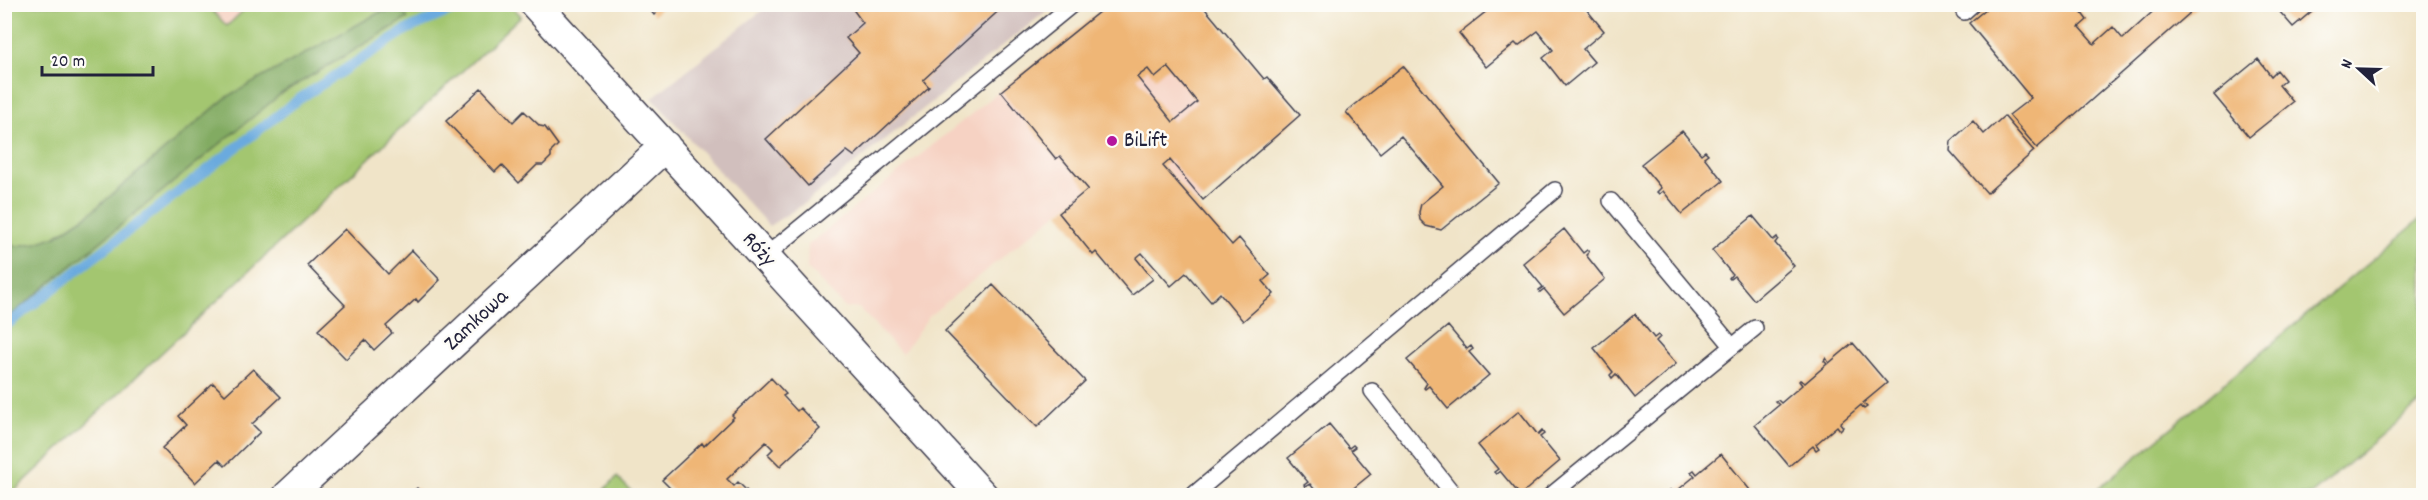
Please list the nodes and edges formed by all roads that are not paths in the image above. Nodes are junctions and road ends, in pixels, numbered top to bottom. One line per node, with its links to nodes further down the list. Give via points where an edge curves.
1 (535, 4): 3 (street, Róży)
2 (1073, 4): 6 (lane)
3 (665, 146): 6 (street, Róży); 10 (street, Zamkowa)
4 (1556, 190): 12 (lane)
5 (1611, 201): 8 (lane)
6 (764, 258): 11 (street, Róży)
7 (1755, 328): 8 (lane)
8 (1732, 346): 14 (lane)
9 (1372, 391): 13 (lane)
10 (288, 495)
11 (983, 495)
12 (1192, 495)
13 (1455, 495)
14 (1550, 495)

